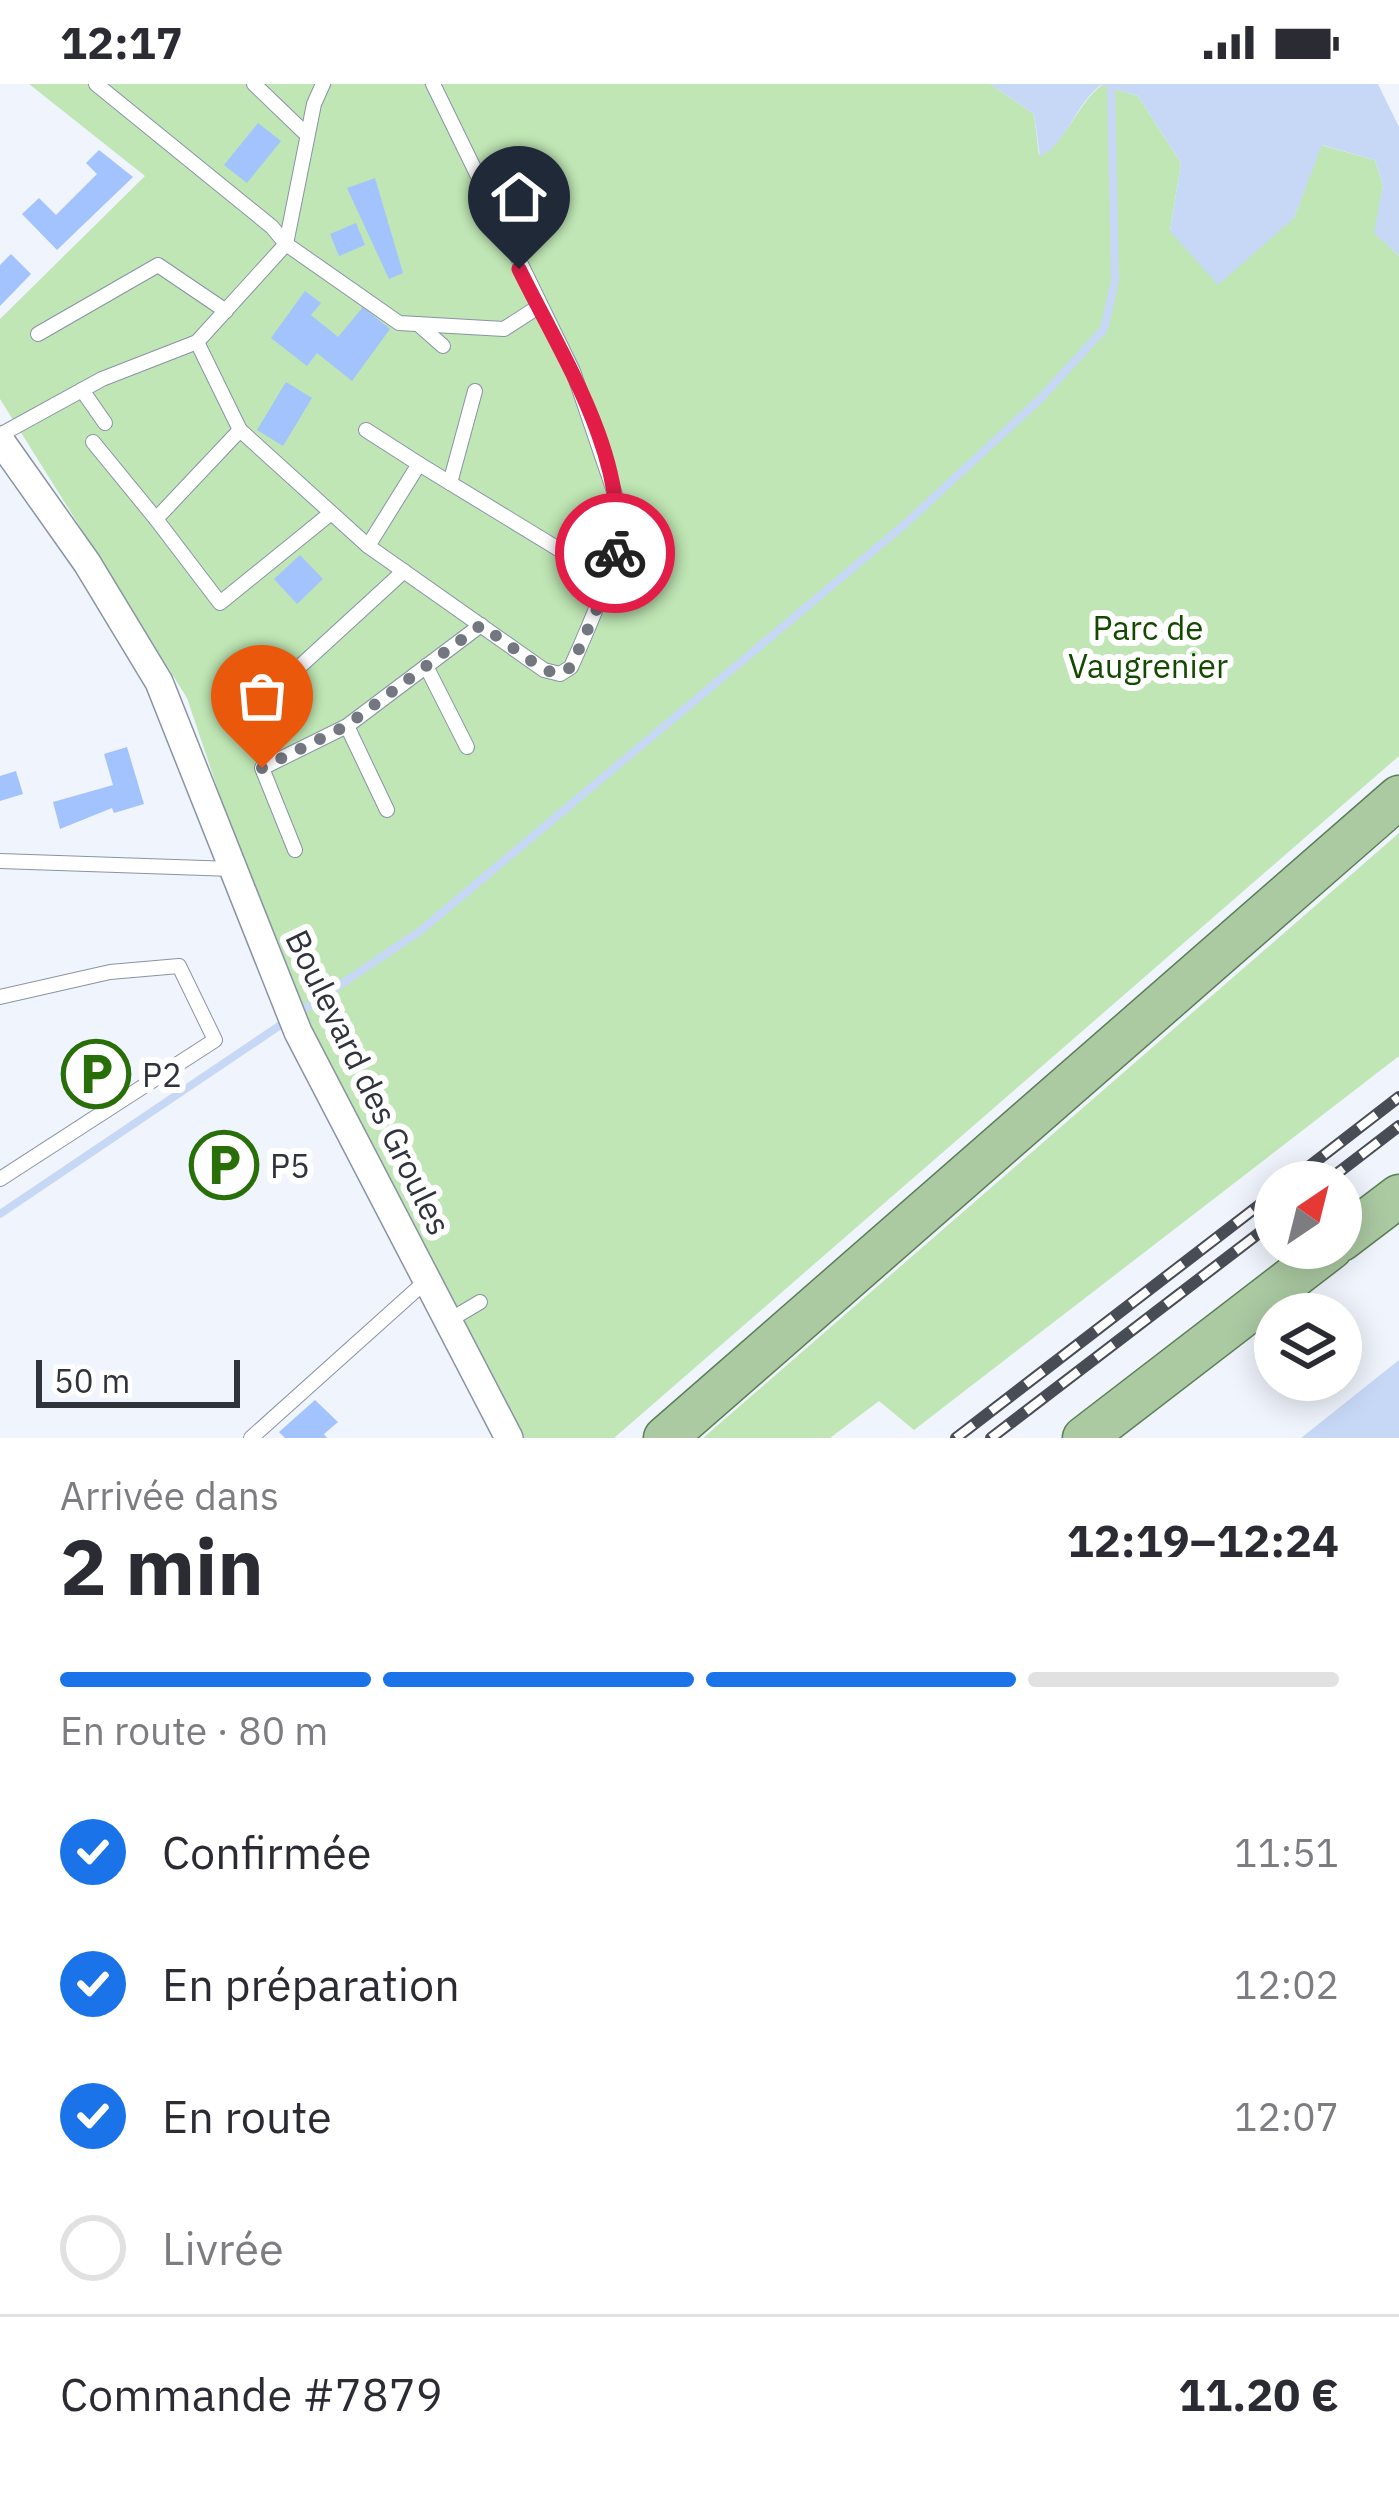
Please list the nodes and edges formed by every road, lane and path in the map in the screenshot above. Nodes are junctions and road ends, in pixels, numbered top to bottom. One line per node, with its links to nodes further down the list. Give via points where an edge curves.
1 (96, 84): 6 (lane)
2 (254, 84): 5 (lane)
3 (323, 84): 5 (lane)
4 (433, 84): 7 (lane)
5 (308, 135): 6 (lane)
6 (286, 244): 8 (lane); 9 (lane, via 399,323)
7 (538, 307): 9 (lane, via 503,329); 26 (lane, via 573,371 620,509)
8 (226, 310): 10 (lane, via 158,265); 11 (lane)
9 (418, 324): 12 (lane)
10 (38, 334)
11 (197, 342): 13 (lane); 16 (lane)
12 (443, 346)
13 (82, 390): 15 (lane); 18 (lane)
14 (475, 391): 21 (lane)
15 (106, 423)
16 (240, 430): 22 (lane); 23 (lane)
17 (366, 430): 20 (lane)
18 (0, 437): 36 (street, Boulevard des Groules, via 159,682)
19 (93, 442): 23 (lane)
20 (419, 464): 21 (lane); 24 (lane)
21 (450, 483): 26 (lane)
22 (331, 513): 23 (lane, via 220,603); 24 (lane)
23 (156, 519)
24 (368, 546): 25 (lane)
25 (404, 572): 27 (lane); 29 (lane)
26 (612, 575): 27 (lane, via 571,667 560,674)
27 (481, 625): 28 (lane)
28 (426, 666): 30 (lane); 31 (lane)
29 (250, 713)
30 (346, 726): 33 (lane); 34 (lane, via 262,768)
31 (466, 747)
32 (1399, 797): 47 (main road)
33 (388, 810)
34 (295, 850)
35 (0, 861): 36 (lane)
36 (232, 869): 42 (street, Boulevard des Groules, via 298,1032)
37 (0, 997): 38 (lane, via 179,966 215,1040)
38 (0, 1179)
39 (1399, 1196): 40 (main road)
40 (1362, 1224)
41 (1304, 1269): 48 (main road)
42 (426, 1281): 44 (street, Boulevard des Groules); 45 (lane)
43 (480, 1302): 44 (lane)
44 (448, 1321): 46 (street, Boulevard des Groules)
45 (251, 1438)
46 (509, 1438)
47 (664, 1438)
48 (1084, 1438)

